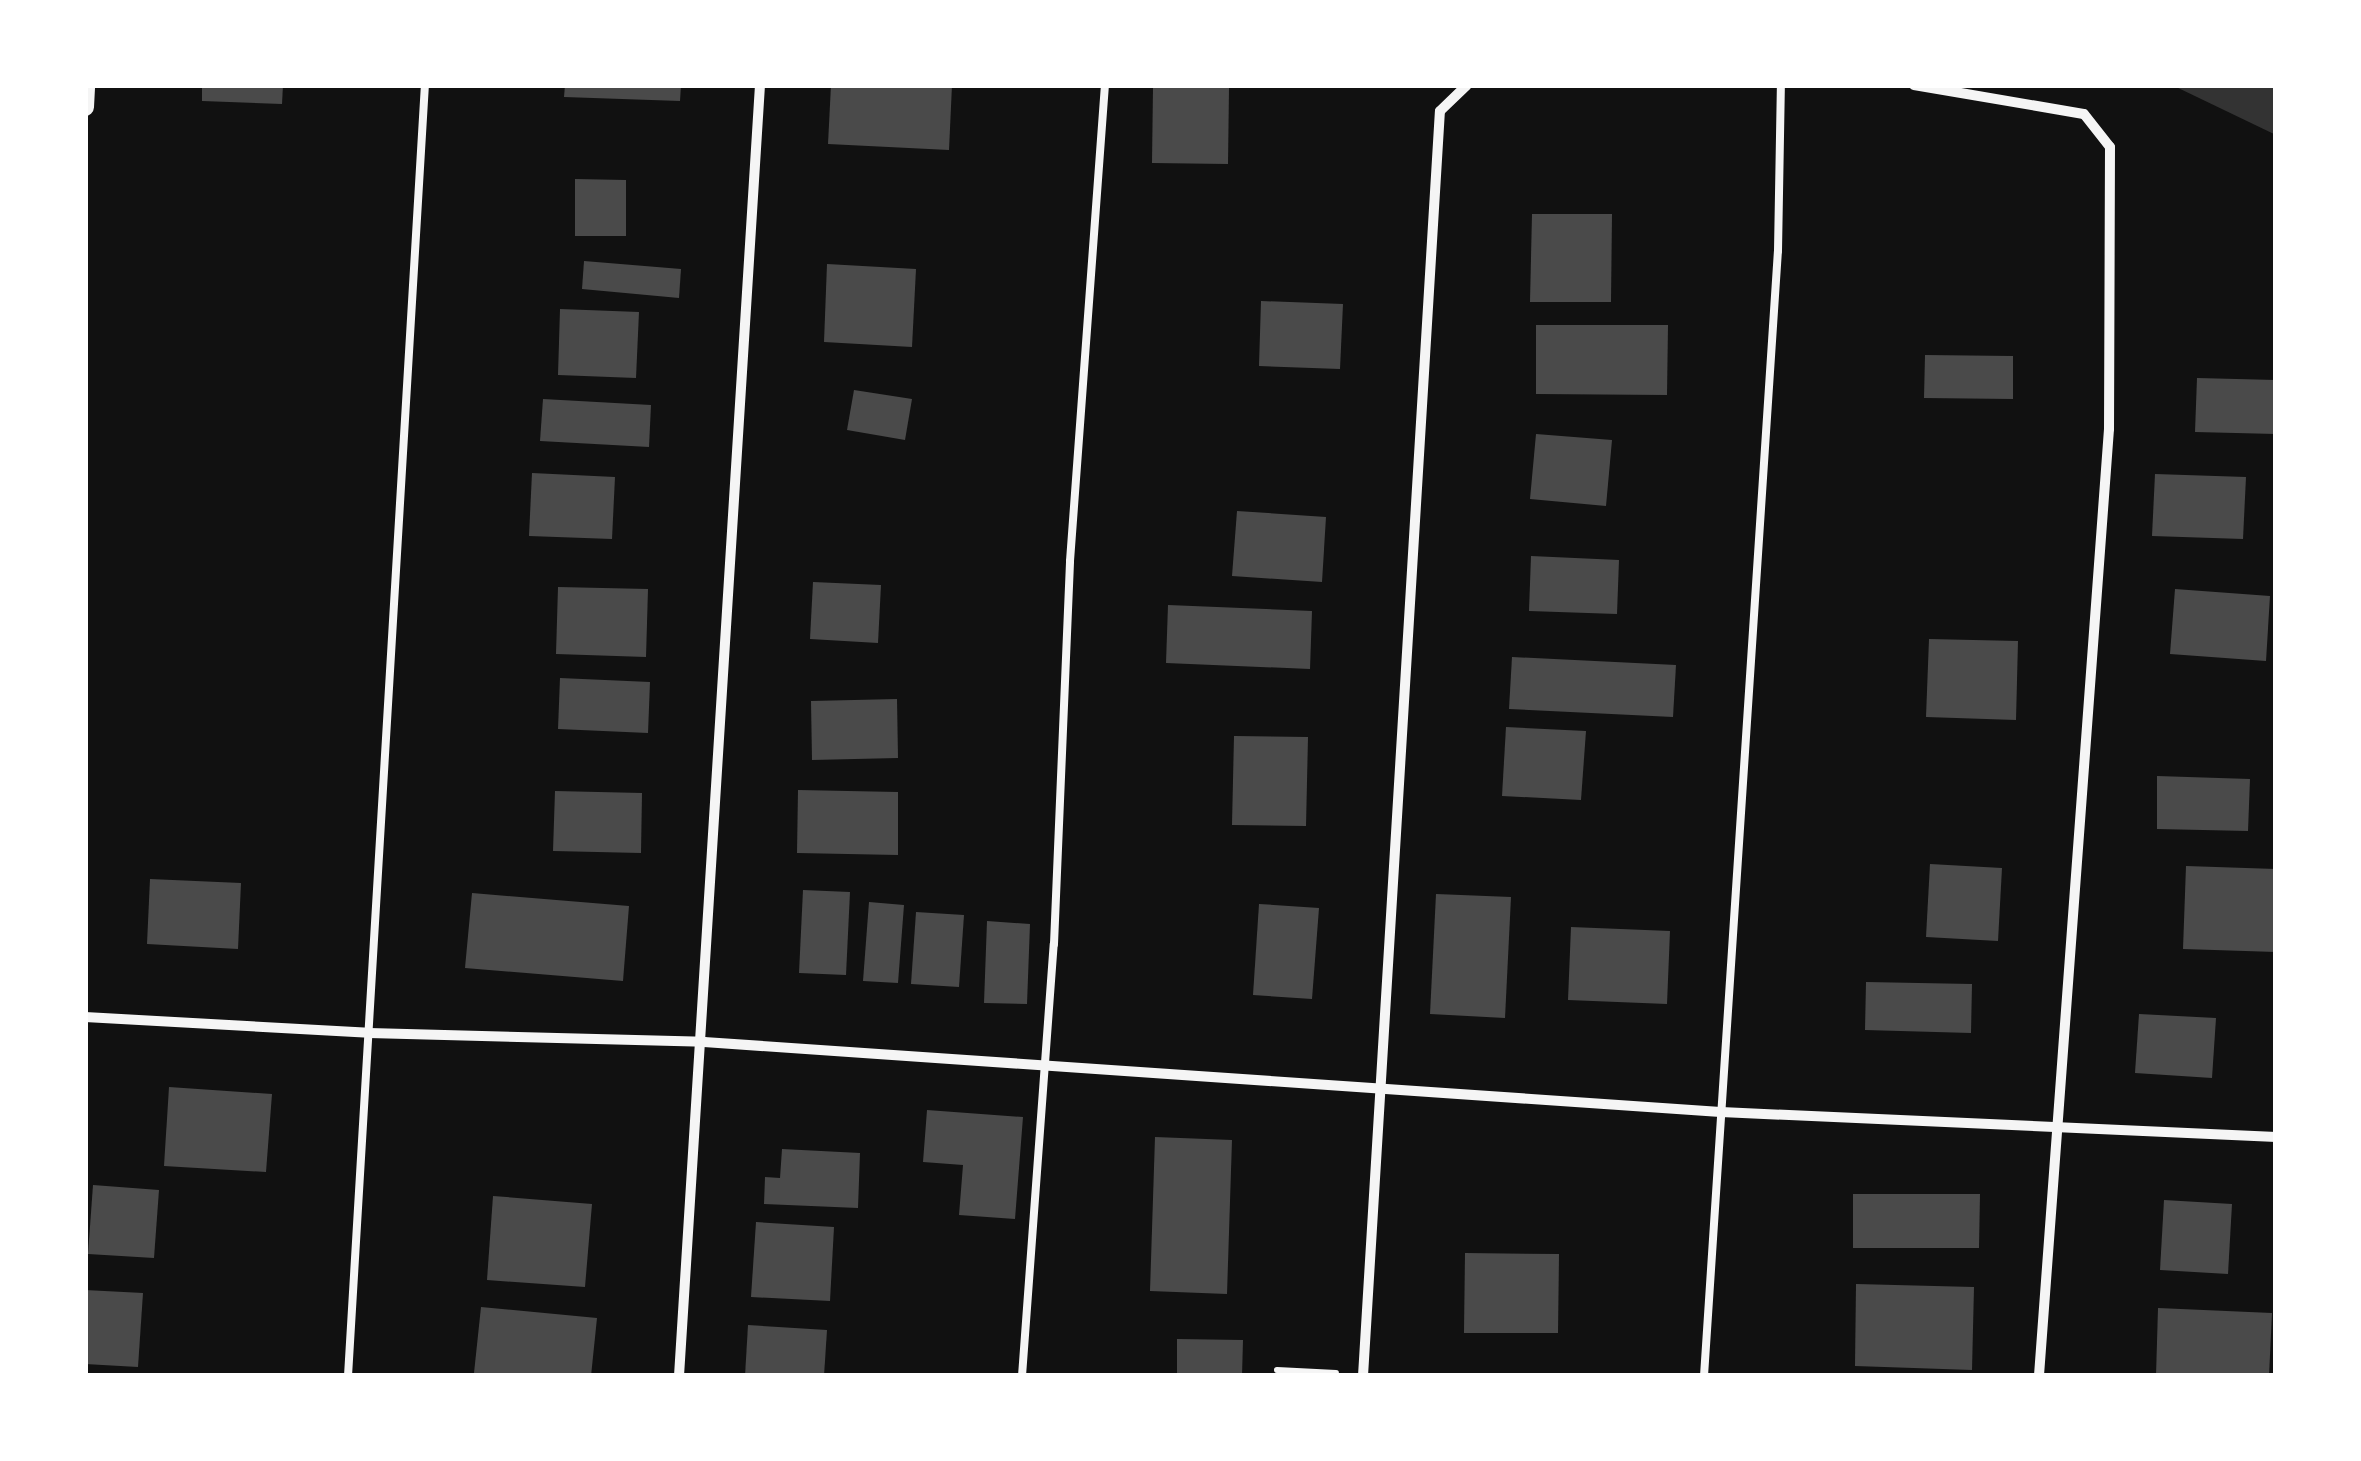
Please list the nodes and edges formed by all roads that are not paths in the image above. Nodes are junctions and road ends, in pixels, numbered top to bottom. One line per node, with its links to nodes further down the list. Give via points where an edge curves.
1 (86, 85): 8 (street)
2 (425, 85): 10 (lane)
3 (760, 85): 11 (street)
4 (1105, 85): 12 (lane, via 1070,561)
5 (1467, 85): 13 (street, via 1440,110)
6 (1781, 85): 14 (lane, via 1778,251)
7 (1914, 85): 15 (street, via 2084,114 2110,146 2109,429)
8 (85, 107)
9 (85, 1017): 10 (street)
10 (369, 1034): 11 (street); 17 (lane)
11 (704, 1042): 12 (street); 18 (street)
12 (1044, 1068): 13 (street); 19 (lane)
13 (1380, 1088): 14 (street); 20 (street)
14 (1720, 1112): 15 (street); 21 (lane)
15 (2053, 1128): 16 (street); 22 (street)
16 (2276, 1136)
17 (348, 1376)
18 (678, 1376)
19 (1022, 1376)
20 (1363, 1376)
21 (1704, 1376)
22 (2039, 1376)

